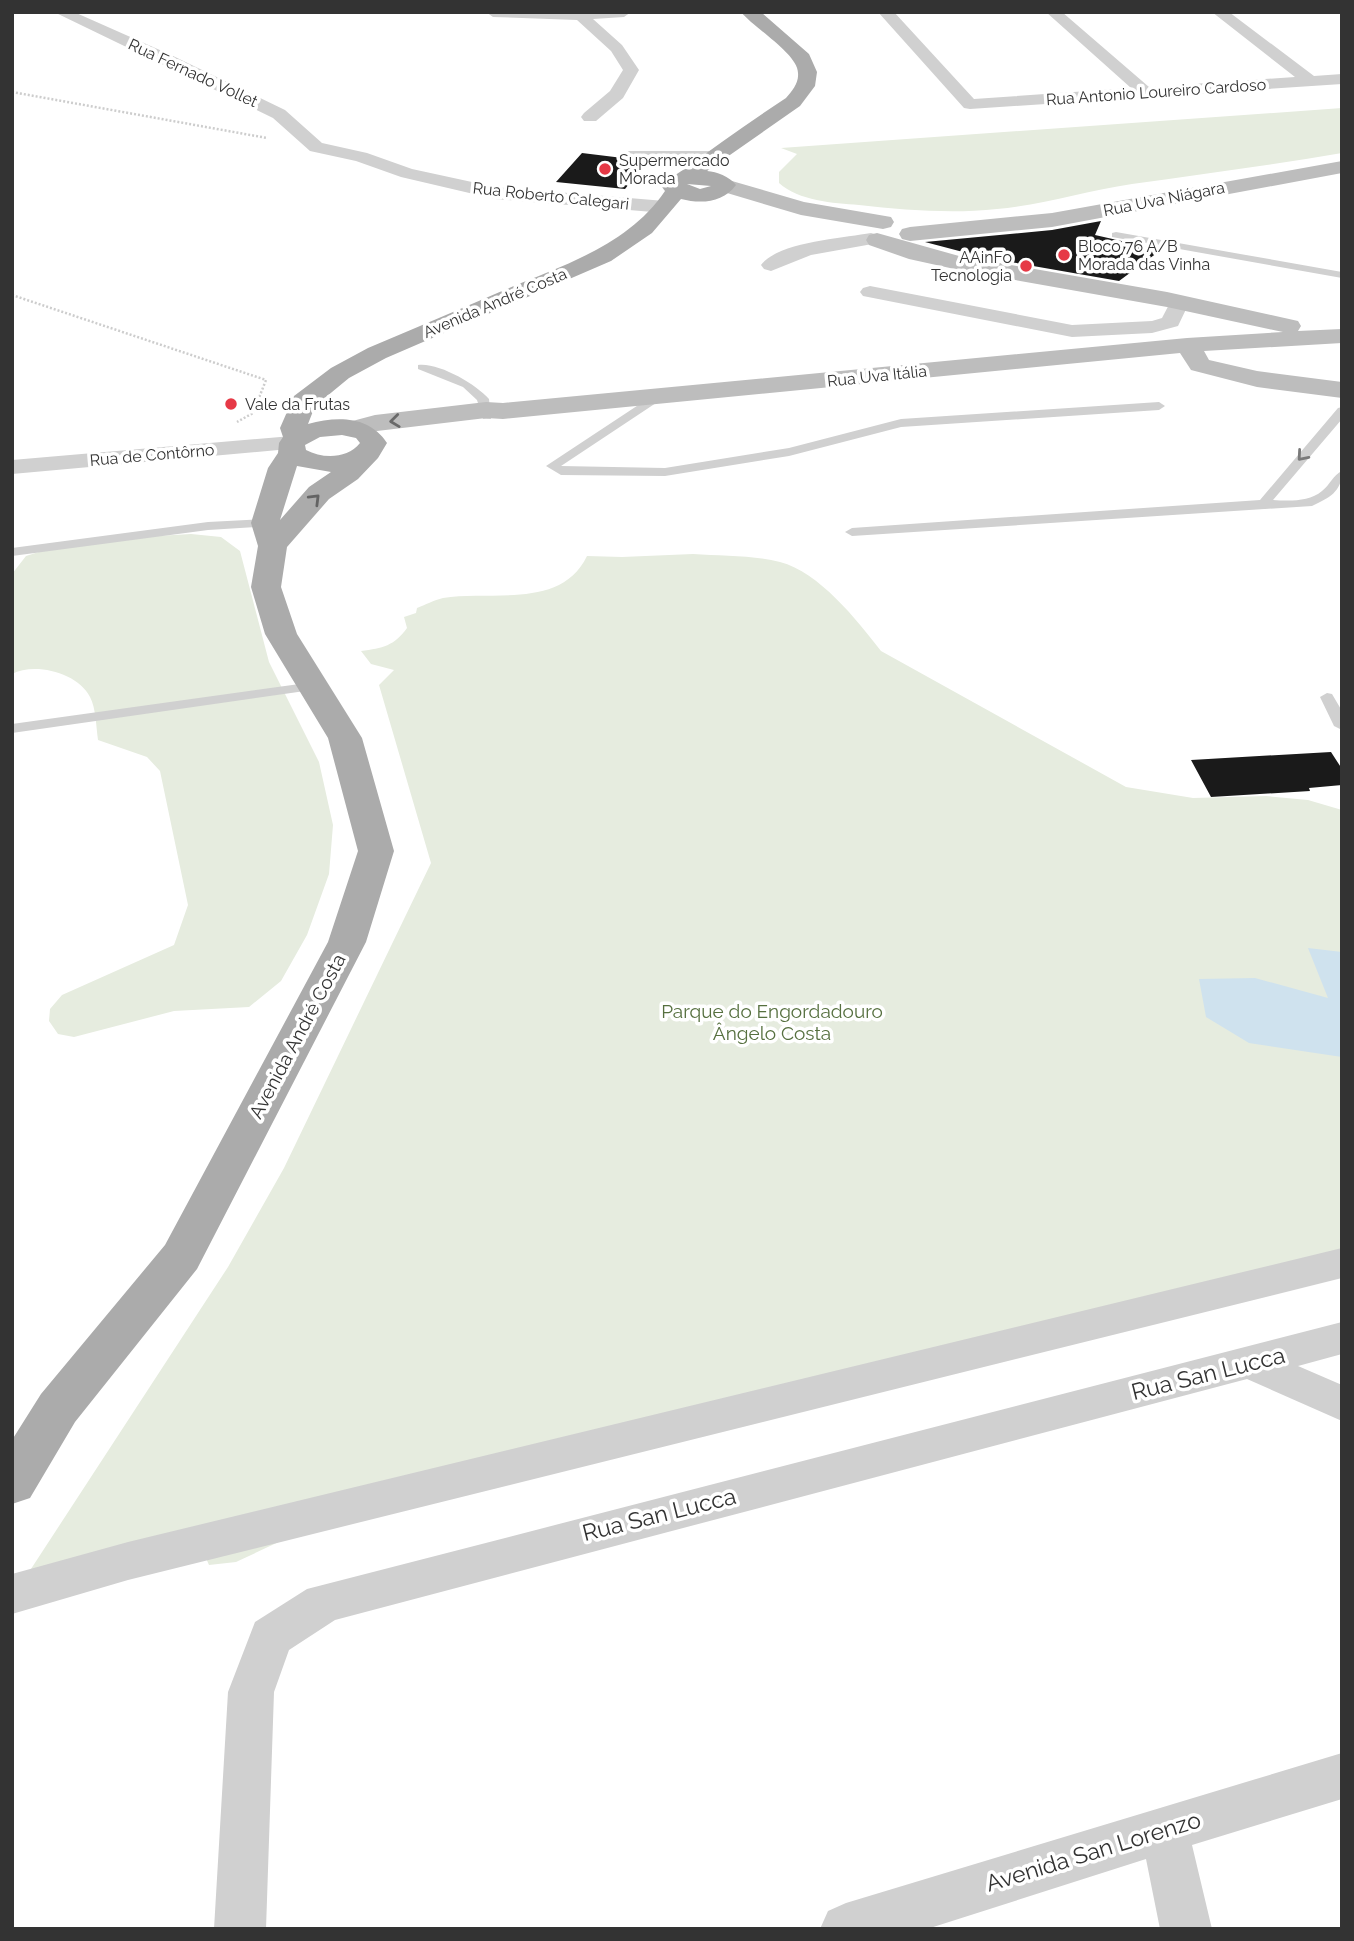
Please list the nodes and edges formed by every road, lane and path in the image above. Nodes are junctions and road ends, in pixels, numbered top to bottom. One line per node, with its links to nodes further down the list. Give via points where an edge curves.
1 (61, 12): 14 (street, Rua Fernado Vollet, via 279,114)
2 (493, 12): 8 (street)
3 (624, 12): 8 (street)
4 (750, 12): 16 (main road, via 802,58 808,72 805,86 793,102)
5 (885, 12): 12 (street, Rua Antonio Loureiro Cardoso, via 971,104)
6 (1053, 12): 12 (street)
7 (1219, 12): 10 (street)
8 (581, 16): 13 (street, via 627,56 631,70 617,93)
9 (1342, 79): 10 (street, Rua Antonio Loureiro Cardoso)
10 (1310, 81): 12 (street, Rua Antonio Loureiro Cardoso)
11 (12, 92): 14 (path)
12 (1146, 93)
13 (590, 117)
14 (316, 147): 18 (street, Rua Roberto Calegari, via 495,193)
15 (631, 153): 16 (lane)
16 (711, 158): 18 (main road)
17 (1342, 167): 19 (street, Rua Uva Niágara, via 1052,220)
18 (694, 192): 19 (street, Rua Uva Niágara, via 832,229); 34 (main road, Avenida André Costa, via 637,237 603,256 377,353)
19 (886, 233): 21 (street, via 800,251); 25 (street, Rua Uva Itália, via 900,249)
20 (1116, 235): 22 (lane)
21 (771, 265)
22 (1342, 275)
23 (870, 292): 25 (street, via 1072,331 1171,322)
24 (12, 295): 39 (path, via 266,380 253,414)
25 (1180, 301): 26 (street, Rua Uva Itália)
26 (1213, 307): 27 (street, Rua Uva Itália); 28 (street, Rua Uva Itália)
27 (1337, 336): 28 (street, Rua Uva Itália)
28 (1261, 339): 29 (street, Rua Uva Itália); 31 (street)
29 (1217, 342): 30 (street, Rua Uva Itália); 31 (street)
30 (1194, 355): 33 (street, via 1257,379); 35 (street, Rua Uva Itália, via 1134,350)
31 (1264, 364): 33 (street)
32 (422, 367): 38 (lane, via 467,385)
33 (1330, 388)
34 (317, 391): 40 (main road, via 315,407); 41 (main road, Avenida André Costa, via 303,402 293,428)
35 (655, 398): 36 (lane, via 552,466 561,471 665,472 789,452 901,423); 38 (street, Rua Uva Itália)
36 (1159, 406)
37 (1342, 411): 45 (lane, one-way to 45)
38 (492, 412): 40 (street, Rua Uva Itália, one-way to 40); 42 (street, Rua Uva Itália)
39 (235, 423)
40 (348, 428): 41 (main road, via 325,428); 42 (main road, via 371,437 374,443)
41 (294, 444): 42 (main road, via 302,461 321,465); 43 (street, Rua de Contôrno); 47 (main road, Avenida André Costa, via 282,468)
42 (366, 454): 47 (main road, one-way to 42)
43 (12, 467)
44 (1342, 475): 45 (lane, via 1326,495 1307,503)
45 (1264, 503): 46 (lane)
46 (852, 532)
47 (269, 534): 48 (lane, via 208,526); 49 (main road, Avenida André Costa, via 266,587 281,634)
48 (12, 552)
49 (314, 686): 52 (lane); 57 (main road, Avenida André Costa, via 345,738 376,851 347,942 181,1257 58,1408)
50 (1326, 697): 51 (lane)
51 (1342, 726)
52 (12, 729)
53 (1342, 1264): 58 (street, via 128,1561)
54 (1342, 1338): 55 (street, Rua San Lucca)
55 (1250, 1362): 56 (street); 61 (street, Rua San Lucca, via 323,1603 271,1637 251,1692)
56 (1342, 1404)
57 (12, 1483)
58 (12, 1594)
59 (1342, 1776): 60 (street, Avenida San Lorenzo)
60 (1164, 1829): 62 (street, Avenida San Lorenzo); 63 (street)
61 (240, 1929)
62 (846, 1929)
63 (1186, 1929)

